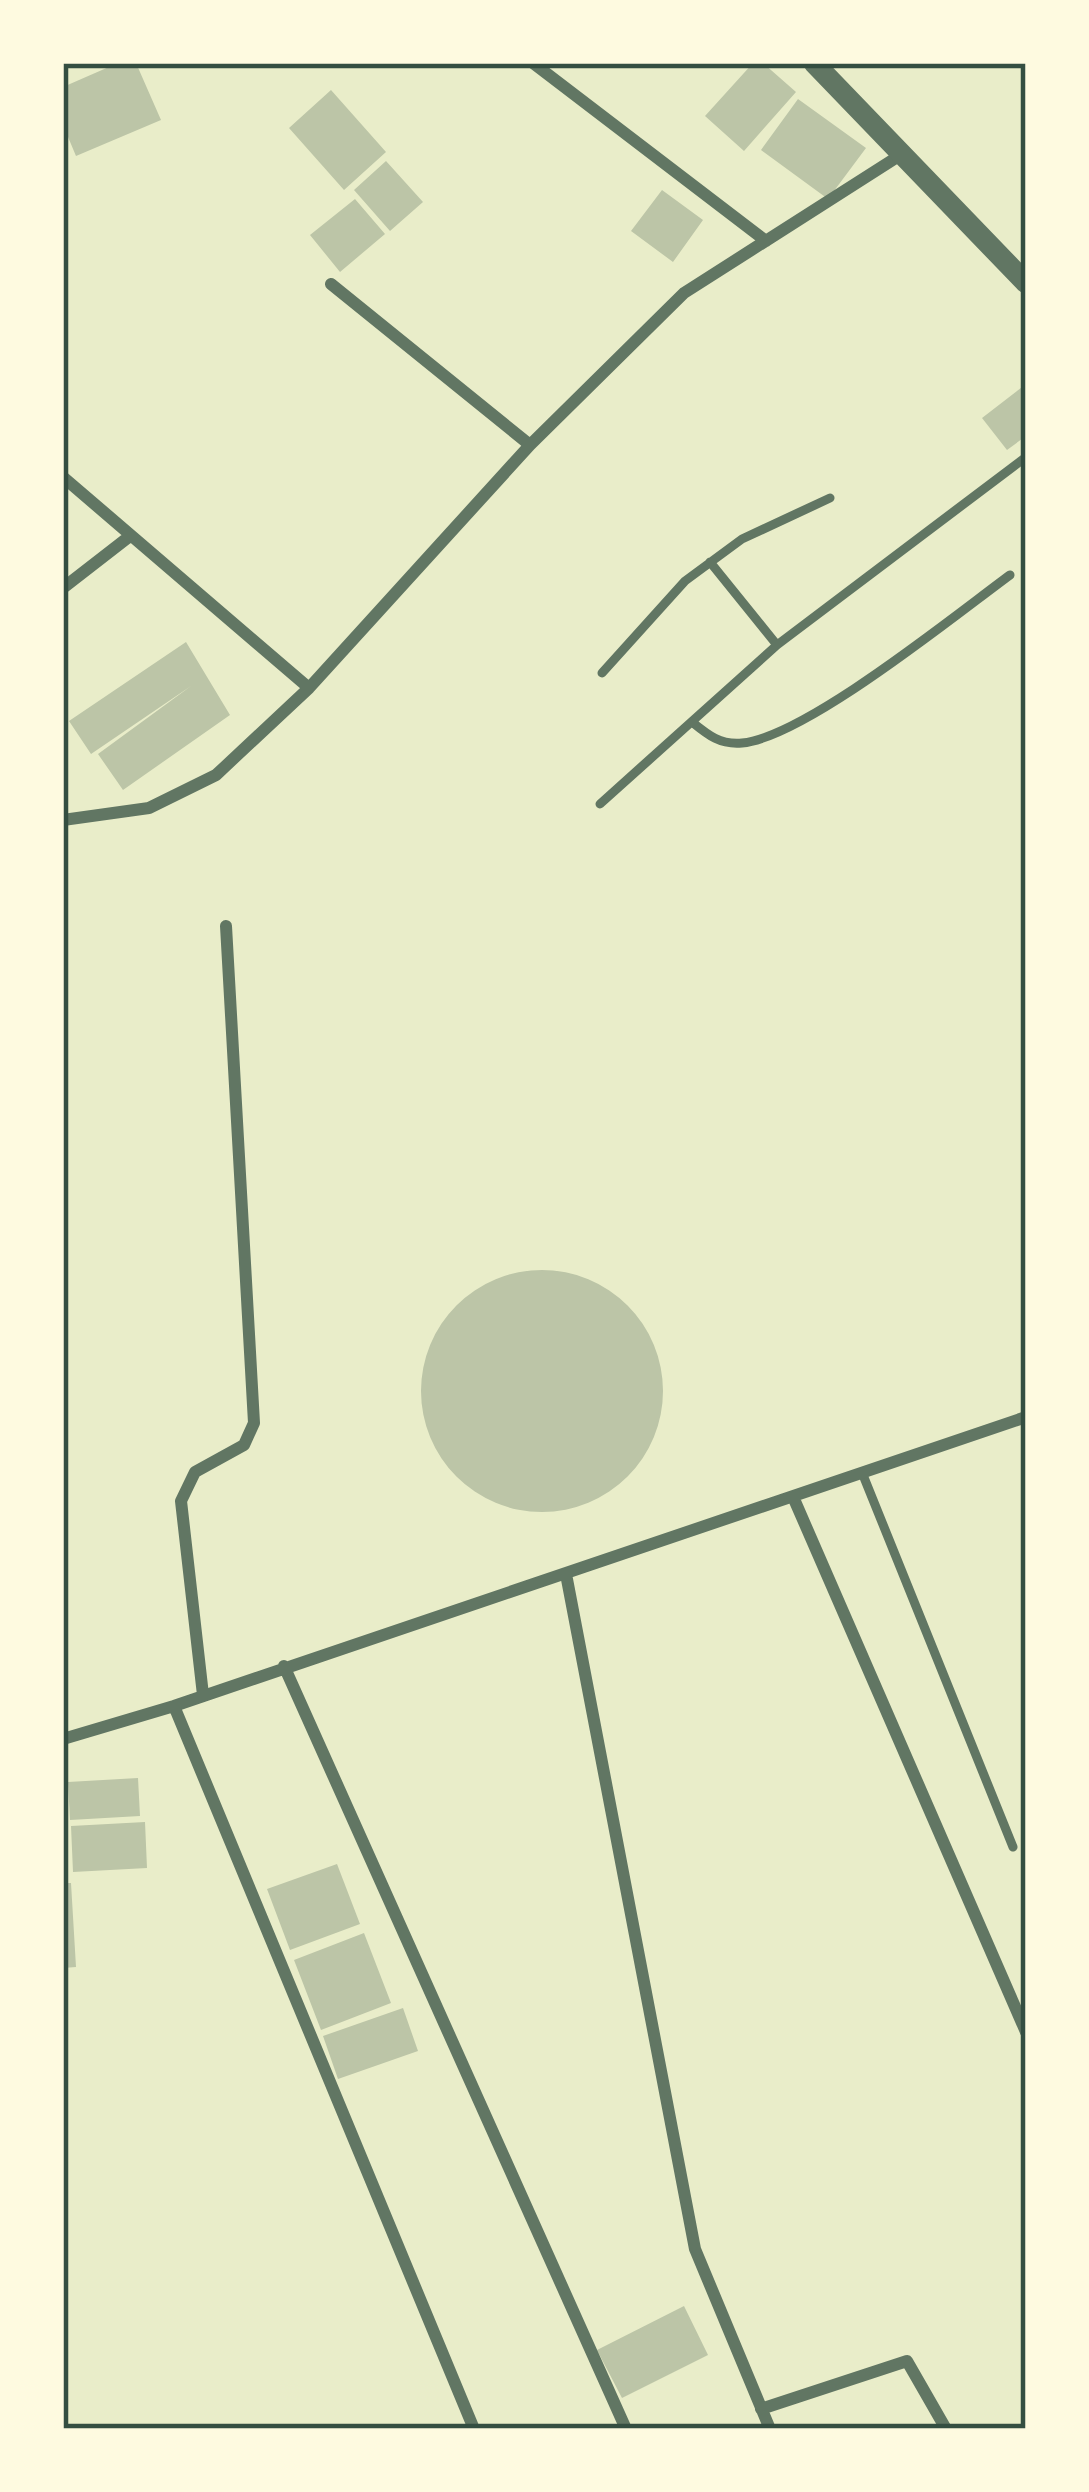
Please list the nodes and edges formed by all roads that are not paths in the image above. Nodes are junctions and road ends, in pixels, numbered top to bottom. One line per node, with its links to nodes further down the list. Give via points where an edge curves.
1 (533, 63): 4 (street)
2 (814, 63): 3 (street)
3 (902, 154): 4 (street); 5 (street)
4 (766, 241): 7 (street, via 684,292)
5 (1026, 283)
6 (331, 284): 7 (street)
7 (530, 445): 17 (street)
8 (1026, 457): 15 (lane)
9 (63, 476): 11 (street)
10 (830, 498): 12 (lane, via 742,538)
11 (130, 536): 14 (street); 17 (street)
12 (710, 562): 15 (lane); 16 (lane)
13 (1010, 575): 18 (lane, via 877,673 776,733 741,743 714,740)
14 (63, 588)
15 (778, 645): 18 (lane)
16 (602, 673)
17 (309, 688): 20 (street, via 216,775 184,793 149,808)
18 (692, 722): 19 (lane)
19 (601, 804)
20 (63, 820)
21 (226, 926): 27 (street, via 254,1423 244,1445 195,1472 181,1502)
22 (1026, 1417): 23 (street)
23 (863, 1475): 24 (street); 30 (lane)
24 (794, 1499): 25 (street); 31 (street)
25 (566, 1574): 26 (street); 32 (street, via 695,2249)
26 (284, 1666): 27 (street); 34 (street)
27 (202, 1695): 28 (street)
28 (174, 1706): 29 (street); 33 (street)
29 (63, 1738)
30 (1013, 1846)
31 (1026, 2032)
32 (760, 2409): 35 (street); 36 (street, via 908,2361)
33 (474, 2429)
34 (626, 2429)
35 (770, 2429)
36 (946, 2429)

